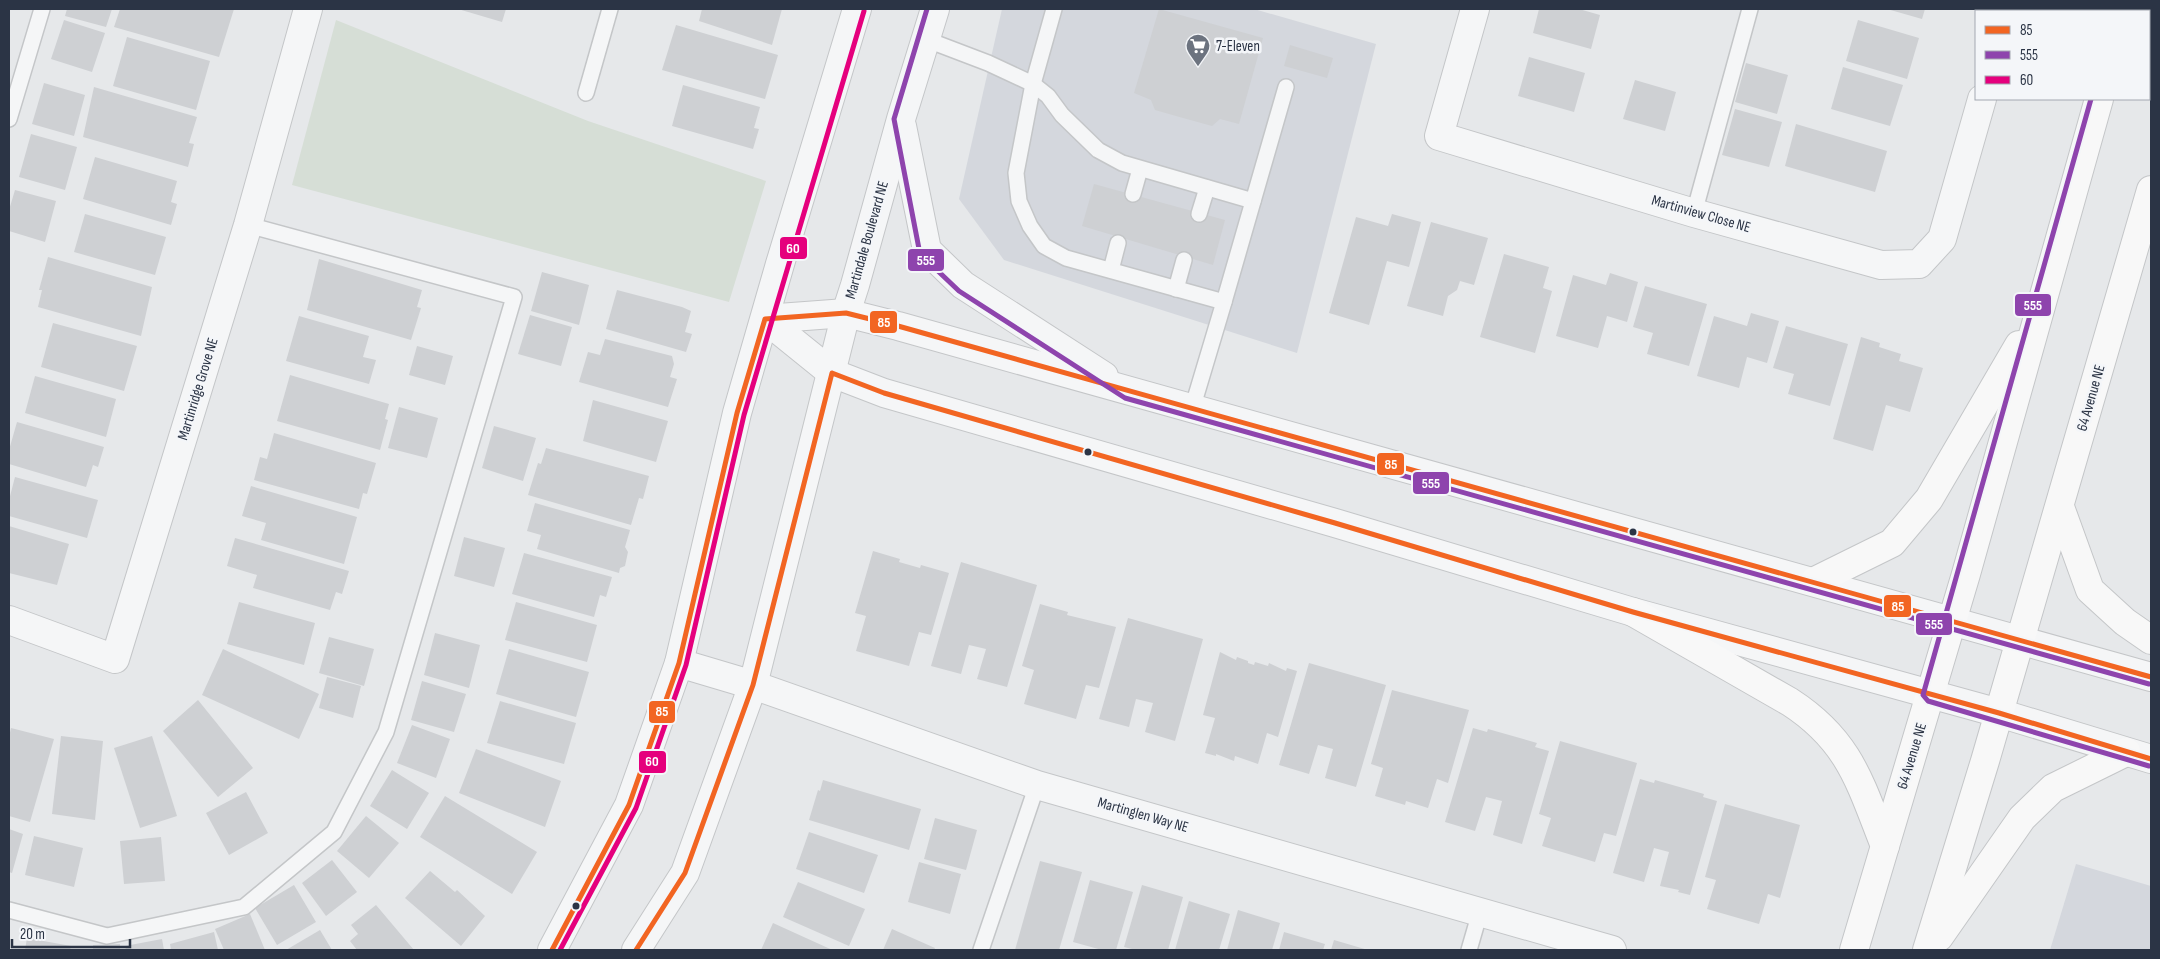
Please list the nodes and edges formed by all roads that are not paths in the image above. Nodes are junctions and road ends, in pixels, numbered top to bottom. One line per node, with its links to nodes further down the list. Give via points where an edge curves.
1 (42, 9): 15 (lane)
2 (308, 9): 24 (street, Martinridge Grove NE)
3 (610, 9): 12 (lane)
4 (857, 9): 32 (street)
5 (935, 9): 9 (street, Martindale Boulevard NE)
6 (1054, 9): 10 (lane)
7 (1475, 9): 22 (street, Martinview Close NE, via 1439,136)
8 (1750, 9): 22 (lane)
9 (925, 39): 10 (lane); 16 (street, Martindale Boulevard NE)
10 (1033, 84): 17 (lane, via 1098,150); 27 (lane, via 1016,173 1020,201 1030,226 1044,246 1066,258)
11 (1286, 87): 21 (lane)
12 (586, 94)
13 (1982, 100): 22 (street, Martinview Close NE, via 1942,239 1919,264 1881,265)
14 (2099, 100): 31 (main road, 64 Avenue NE)
15 (9, 119)
16 (901, 119): 30 (street, Martindale Boulevard NE); 34 (street, via 927,250 963,285)
17 (1140, 169): 18 (lane); 20 (lane)
18 (1207, 188): 21 (lane); 23 (lane)
19 (2151, 190): 36 (main road, 64 Avenue NE)
20 (1133, 194)
21 (1253, 201): 29 (lane)
22 (1694, 213)
23 (1199, 214)
24 (248, 225): 39 (street, Martinridge Grove NE, via 115,659); 51 (lane, via 514,297 386,732 334,832 244,907 107,936)
25 (1118, 244): 27 (lane)
26 (1184, 260): 28 (lane)
27 (1111, 270): 28 (lane)
28 (1176, 288): 29 (lane)
29 (1224, 302): 35 (lane)
30 (846, 313): 32 (street); 33 (street, Martindale Boulevard NE); 34 (street)
31 (2037, 314): 37 (main road, via 1929,499 1892,543); 40 (main road, 64 Avenue NE)
32 (764, 319): 33 (street); 43 (street, via 737,413)
33 (832, 373): 38 (street, via 884,393); 45 (street, Martindale Boulevard NE)
34 (1128, 391): 35 (street)
35 (1192, 409): 37 (street)
36 (2060, 507): 41 (main road, 64 Avenue NE); 42 (main road, via 2090,590 2125,622)
37 (1815, 582): 40 (street)
38 (1633, 612): 46 (street); 50 (main road, via 1790,702 1835,740 1852,765)
39 (9, 620)
40 (1952, 620): 41 (street); 46 (main road, 64 Avenue NE)
41 (2019, 639): 44 (street); 47 (main road, 64 Avenue NE)
42 (2151, 640)
43 (679, 664): 45 (street, Martinglen Way NE); 53 (street, via 629,805)
44 (2151, 677)
45 (753, 685): 49 (street, Martinglen Way NE); 54 (street, Martindale Boulevard NE, via 685,873)
46 (1930, 694): 47 (street); 50 (main road, 64 Avenue NE)
47 (1999, 713): 48 (street); 59 (main road, 64 Avenue NE)
48 (2139, 756): 59 (main road, via 2053,788 2022,818)
49 (1037, 785): 52 (street, Martinglen Way NE); 55 (lane)
50 (1885, 846): 58 (main road, 64 Avenue NE)
51 (9, 910)
52 (1480, 912): 56 (lane); 57 (street, Martinglen Way NE)
53 (552, 950)
54 (636, 950)
55 (981, 950)
56 (1469, 950)
57 (1612, 950)
58 (1854, 950)
59 (1928, 950)

